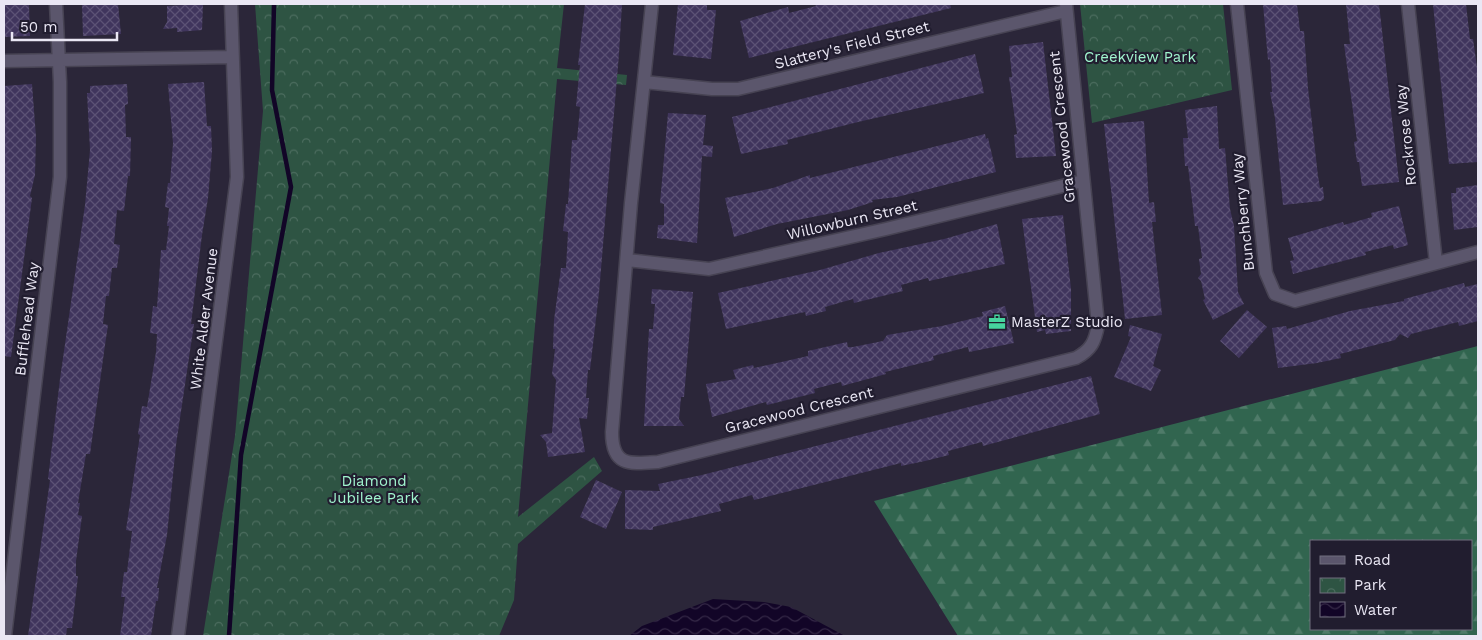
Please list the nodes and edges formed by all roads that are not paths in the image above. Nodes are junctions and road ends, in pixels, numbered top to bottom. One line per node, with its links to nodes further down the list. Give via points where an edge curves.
1 (56, 4): 8 (street, Bufflehead Way)
2 (231, 4): 7 (street, White Alder Avenue)
3 (652, 4): 10 (street, Gracewood Crescent)
4 (1237, 4): 14 (street, Bunchberry Way, via 1266,273 1275,294 1295,301)
5 (1408, 4): 14 (street, Rockrose Way)
6 (1066, 7): 10 (street, Slattery's Field Street, via 738,89); 11 (street, Gracewood Crescent)
7 (232, 58): 8 (street); 17 (street, White Alder Avenue, via 237,177)
8 (60, 59): 9 (street); 15 (street, Bufflehead Way, via 60,178)
9 (4, 61)
10 (644, 82): 13 (street, Gracewood Crescent)
11 (1083, 181): 13 (street, Willowburn Street, via 708,268); 13 (street, Gracewood Crescent, via 1098,325 1089,352 1076,358 658,462 632,464 621,460 612,443)
12 (1478, 252): 14 (street, Bunchberry Way)
13 (627, 260)
14 (1436, 263)
15 (8, 570): 16 (street, Bufflehead Way)
16 (5, 636)
17 (178, 636)

